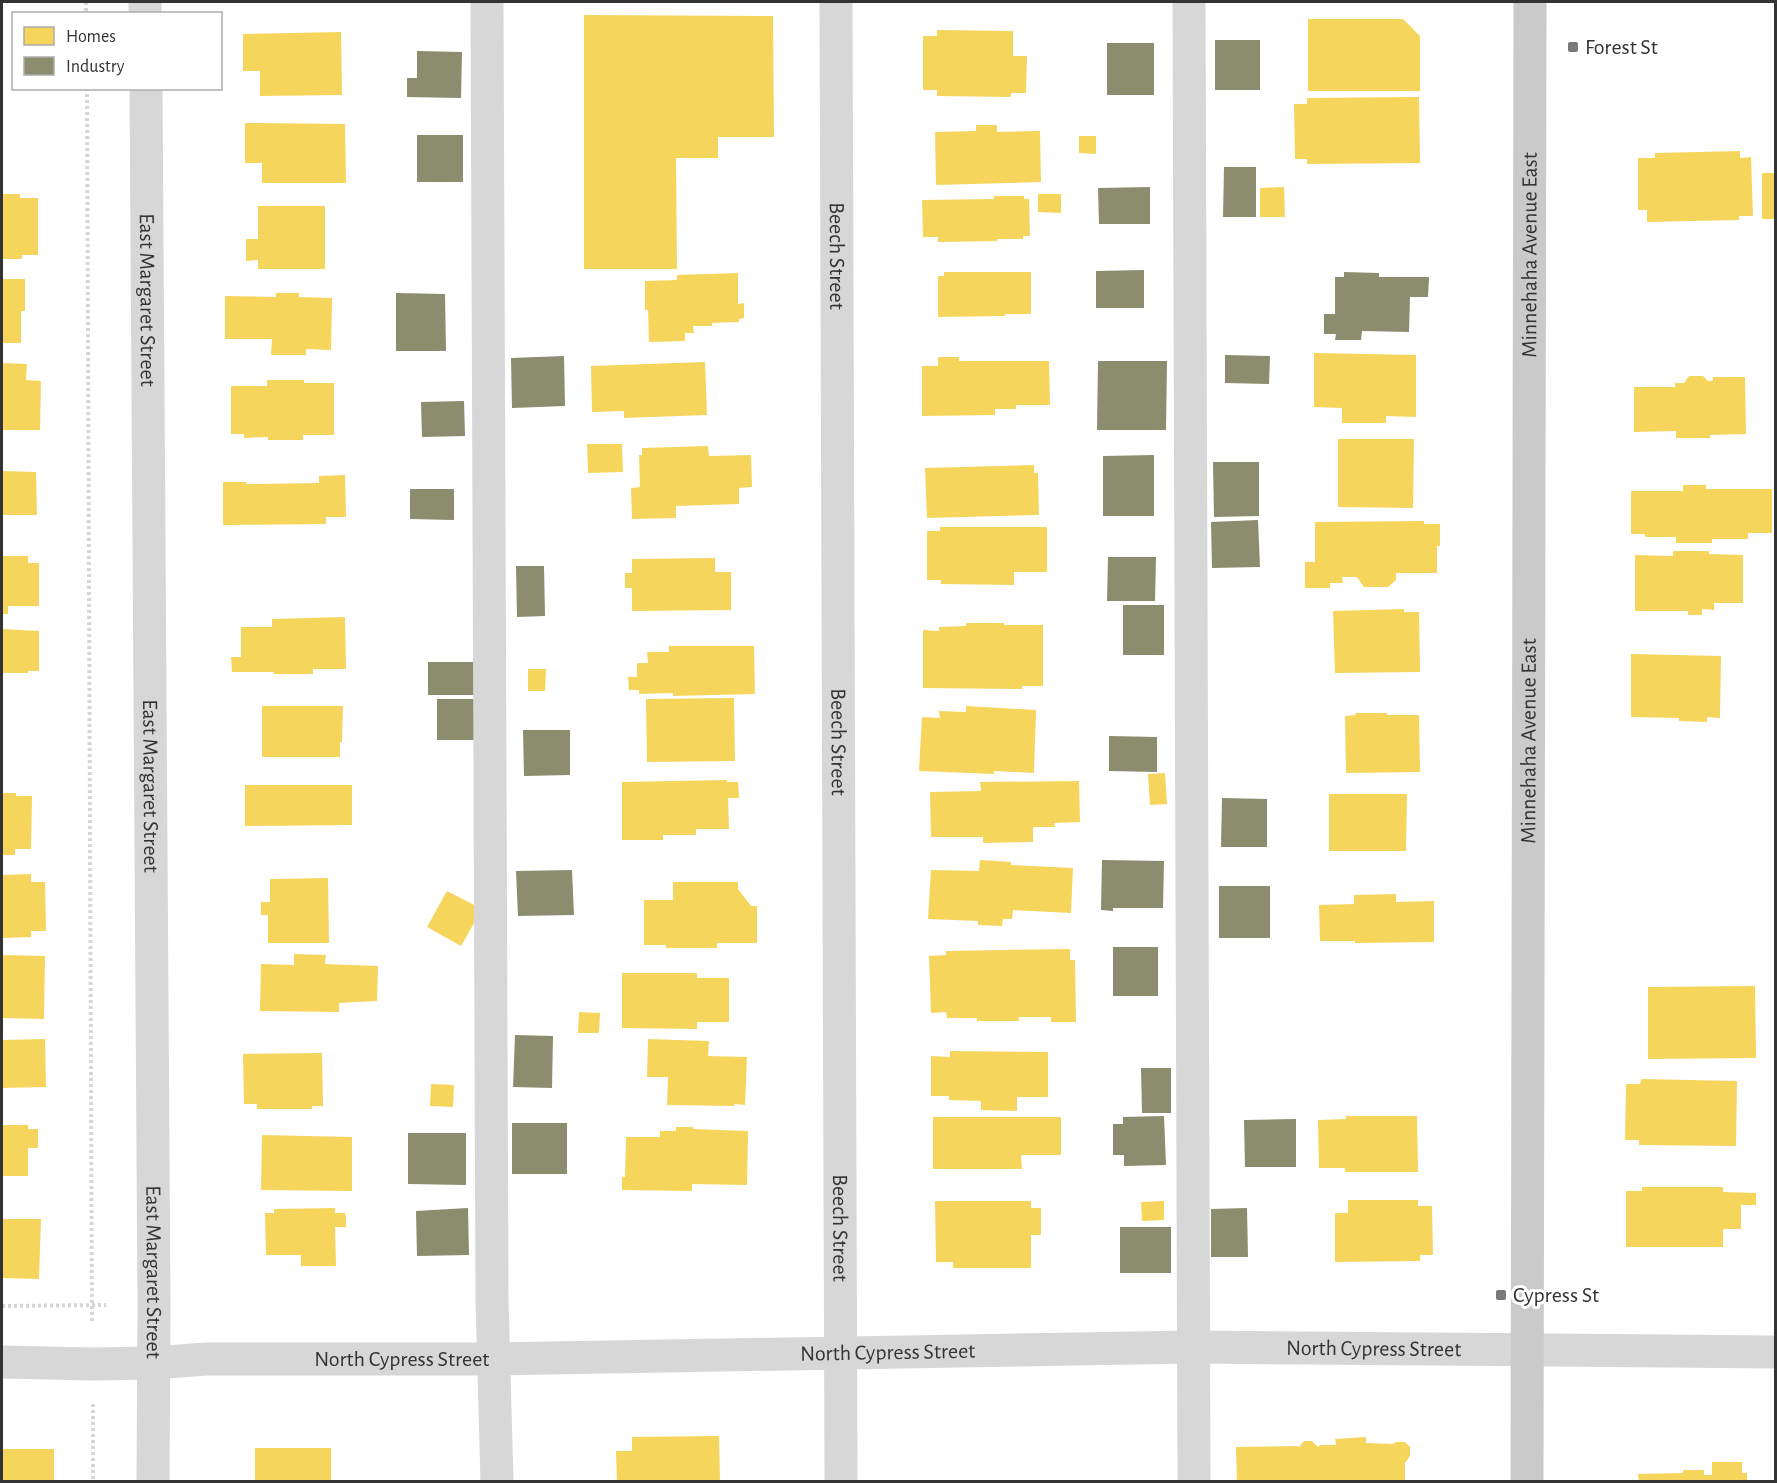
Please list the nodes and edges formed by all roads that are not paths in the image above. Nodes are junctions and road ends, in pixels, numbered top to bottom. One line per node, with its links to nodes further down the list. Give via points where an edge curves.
1 (487, 2): 10 (street)
2 (836, 2): 9 (street, Beech Street)
3 (1189, 2): 6 (street)
4 (1530, 2): 7 (main road, Minnehaha Avenue East)
5 (146, 90): 12 (street, East Margaret Street)
6 (1194, 1347): 7 (street, North Cypress Street); 9 (street, North Cypress Street); 16 (street)
7 (1528, 1349): 8 (street, North Cypress Street); 17 (main road, Minnehaha Avenue East)
8 (1776, 1352)
9 (841, 1353): 10 (street, North Cypress Street); 15 (street, Beech Street)
10 (494, 1359): 12 (street, North Cypress Street, via 206,1359); 14 (street)
11 (2, 1362): 12 (street, North Cypress Street)
12 (153, 1363): 13 (street, East Margaret Street)
13 (153, 1482)
14 (497, 1482)
15 (841, 1482)
16 (1194, 1482)
17 (1527, 1482)

